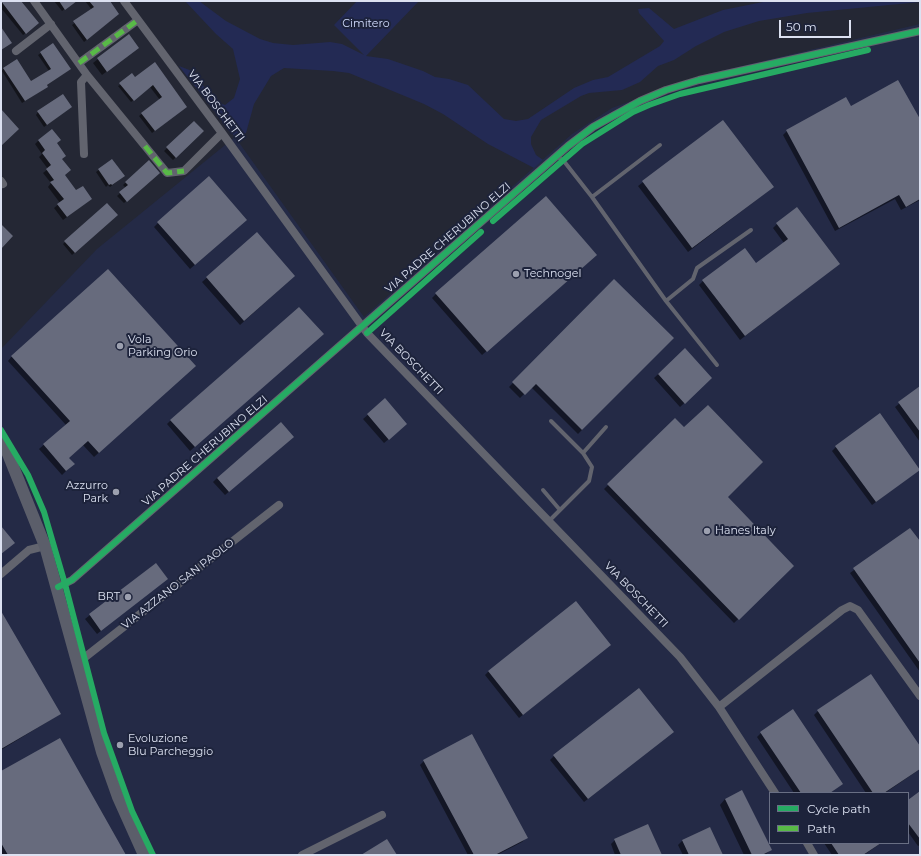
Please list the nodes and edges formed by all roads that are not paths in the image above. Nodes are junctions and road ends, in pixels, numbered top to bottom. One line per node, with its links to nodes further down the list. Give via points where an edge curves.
1 (34, 1): 4 (street)
2 (124, 1): 3 (street, VIA BOSCHETTI)
3 (138, 20): 7 (street); 9 (street, VIA BOSCHETTI)
4 (51, 24): 6 (street); 7 (street)
5 (920, 31): 12 (street, VIA PADRE CHERUBINO ELZI, via 699,80 666,90 593,127)
6 (16, 51)
7 (79, 63): 8 (street)
8 (87, 75): 9 (street, via 167,173 184,171); 11 (street, via 82,82)
9 (222, 132): 16 (street, VIA BOSCHETTI)
10 (660, 145): 13 (lane)
11 (84, 154)
12 (557, 157): 13 (lane, via 563,160); 16 (street, VIA PADRE CHERUBINO ELZI)
13 (592, 197): 15 (lane)
14 (751, 230): 15 (lane, via 697,268 693,279)
15 (666, 301): 17 (lane)
16 (362, 326): 25 (street, VIA BOSCHETTI); 28 (street, VIA PADRE CHERUBINO ELZI, via 72,580)
17 (717, 365)
18 (551, 421): 21 (lane)
19 (606, 427): 21 (lane)
20 (1, 440): 26 (street)
21 (583, 453): 24 (lane, via 592,467 589,481)
22 (542, 490): 24 (lane)
23 (278, 505): 29 (street, VIA AZZANO SAN PAOLO, via 84,658)
24 (560, 510): 25 (lane)
25 (549, 521): 31 (street, VIA BOSCHETTI, via 680,657)
26 (45, 546): 27 (street, via 29,550); 28 (street)
27 (1, 574)
28 (58, 587): 29 (street)
29 (76, 660): 35 (street, via 102,752 118,797)
30 (920, 696): 31 (street, via 858,610 850,606)
31 (719, 707): 32 (street, VIA BOSCHETTI)
32 (774, 792)
33 (382, 815): 36 (street)
34 (808, 844): 37 (street)
35 (144, 855)
36 (302, 855)
37 (814, 855)

